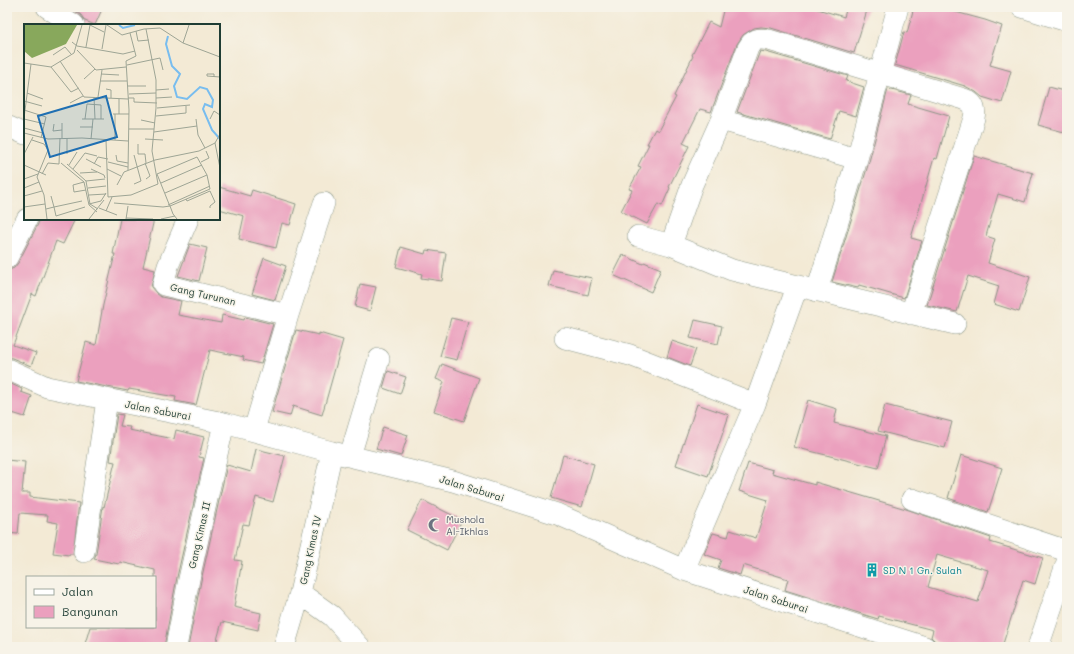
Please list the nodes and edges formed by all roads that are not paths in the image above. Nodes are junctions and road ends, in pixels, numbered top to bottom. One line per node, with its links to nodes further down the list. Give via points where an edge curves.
1 (47, 7): 5 (street)
2 (898, 7): 6 (street)
3 (1022, 7): 4 (street)
4 (1067, 21)
5 (72, 24)
6 (880, 74): 7 (street, via 769,40 758,39 748,48); 10 (street); 18 (street, via 964,99 976,110)
7 (721, 120): 10 (street); 15 (street, via 692,185)
8 (7, 126): 9 (street)
9 (24, 134)
10 (858, 159): 17 (street)
11 (324, 203): 19 (street)
12 (26, 220): 16 (street)
13 (188, 220): 19 (street, Gang Turunan, via 168,266 164,285)
14 (638, 236): 15 (street)
15 (671, 245): 17 (street, via 732,270)
16 (7, 258)
17 (807, 289): 18 (street); 25 (street)
18 (911, 314): 20 (street)
19 (288, 315): 27 (street)
20 (956, 324)
21 (565, 338): 25 (street, via 630,355)
22 (379, 359): 28 (street, Gang Kimas IV)
23 (7, 369): 24 (street, Jalan Saburai, via 47,387)
24 (107, 400): 26 (street, Jalan Saburai); 31 (street)
25 (755, 404): 33 (street)
26 (224, 423): 27 (street, Jalan Saburai); 36 (street, Gang Kimas II)
27 (254, 430): 28 (street, Jalan Saburai)
28 (341, 454): 33 (street, Jalan Saburai, via 453,481 557,514); 34 (street, Gang Kimas IV)
29 (912, 499): 30 (street)
30 (1067, 551)
31 (84, 552)
32 (1067, 562): 40 (street)
33 (684, 570): 35 (street, Jalan Saburai)
34 (300, 593): 37 (street, Gang Kimas IV); 38 (street, via 332,616)
35 (896, 643): 39 (street, Jalan Saburai)
36 (176, 647)
37 (284, 647)
38 (360, 647)
39 (925, 647)
40 (1038, 647)

